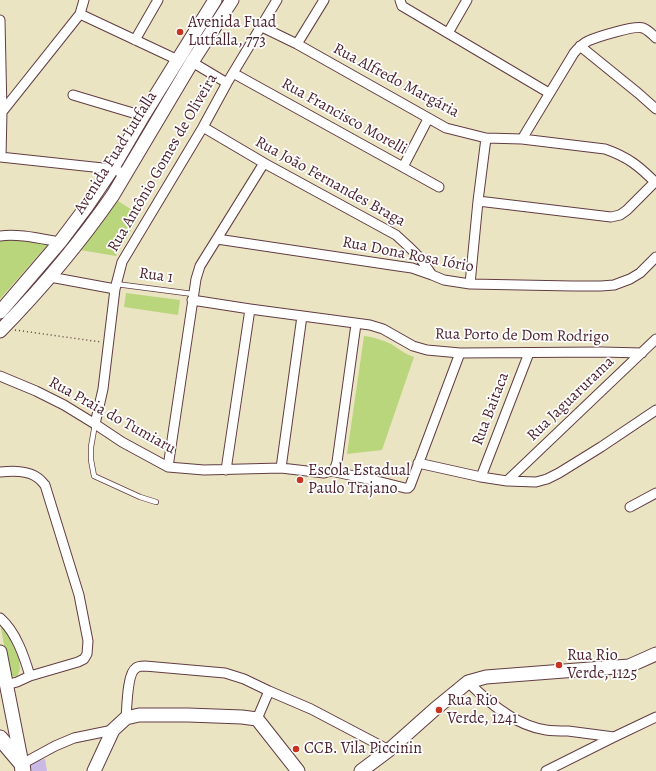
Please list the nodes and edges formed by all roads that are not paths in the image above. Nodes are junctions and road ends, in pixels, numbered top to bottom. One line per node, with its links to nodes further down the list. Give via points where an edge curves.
1 (84, 0): 9 (street)
2 (158, 0): 14 (street)
3 (215, 0): 17 (main road, Avenida Fuad Lutfalla)
4 (232, 0): 18 (main road, Avenida Fuad Lutfalla)
5 (277, 0): 11 (street, Rua Antônio Gomes de Oliveira)
6 (324, 0): 15 (street)
7 (400, 0): 12 (street, via 402,6)
8 (466, 0): 12 (street)
9 (80, 14): 14 (street); 24 (street)
10 (0, 20): 24 (street)
11 (262, 26): 15 (street, Rua Alfredo Margária); 19 (street, Rua Antônio Gomes de Oliveira)
12 (448, 33): 21 (street)
13 (656, 38): 16 (street, via 644,28 637,27 589,40)
14 (135, 40): 17 (street)
15 (298, 44): 26 (street, Rua Alfredo Margária)
16 (580, 46): 21 (street); 23 (street)
17 (178, 60): 25 (main road, Avenida Fuad Lutfalla)
18 (192, 62): 20 (street); 34 (main road, Avenida Fuad Lutfalla)
19 (234, 73): 20 (street, Rua Antônio Gomes de Oliveira); 32 (street, Rua Francisco Morelli)
20 (227, 83): 27 (street, Rua Antônio Gomes de Oliveira)
21 (549, 94): 29 (street)
22 (73, 95): 25 (street)
23 (656, 109)
24 (2, 112): 30 (street)
25 (143, 116): 33 (main road, Avenida Fuad Lutfalla)
26 (428, 119): 28 (street, Rua Alfredo Margária, via 446,128); 32 (street)
27 (203, 127): 31 (street, Rua João Fernandes Braga); 45 (street, Rua Antônio Gomes de Oliveira, via 126,254)
28 (486, 138): 29 (street, Rua Alfredo Margária); 37 (street)
29 (522, 139): 35 (street, Rua Alfredo Margária, via 605,149 631,160)
30 (0, 157): 33 (street)
31 (264, 163): 39 (street); 42 (street, Rua João Fernandes Braga, via 396,235 420,258)
32 (403, 167): 36 (street, Rua Francisco Morelli)
33 (112, 169): 34 (street); 40 (main road, Avenida Fuad Lutfalla)
34 (126, 174): 43 (main road, Avenida Fuad Lutfalla, via 100,214)
35 (656, 182): 37 (street, via 627,210 611,217)
36 (439, 187)
37 (478, 201): 44 (street)
38 (0, 236): 40 (street)
39 (218, 239): 42 (street, Rua Dona Rosa Iório, via 412,268); 46 (street, via 200,266)
40 (60, 242): 48 (main road, Avenida Fuad Lutfalla)
41 (656, 257): 44 (street, Rua Dona Rosa Iório, via 640,273 614,285)
42 (432, 275): 44 (street, Rua Dona Rosa Iório, via 444,280)
43 (50, 277): 45 (street); 51 (main road, Avenida Fuad Lutfalla)
44 (470, 284)
45 (115, 287): 46 (lane, Rua 1); 58 (street, Rua Antônio Gomes de Oliveira, via 103,389)
46 (193, 297): 47 (street, Rua Porto de Dom Rodrigo); 60 (street)
47 (250, 309): 49 (street, Rua Porto de Dom Rodrigo); 62 (street)
48 (0, 312)
49 (302, 316): 50 (street, Rua Porto de Dom Rodrigo); 61 (street)
50 (356, 324): 53 (street, Rua Porto de Dom Rodrigo, via 382,329 413,346 427,350); 63 (street, via 337,462)
51 (2, 329)
52 (656, 339): 55 (street, Rua Jaguarurama)
53 (460, 353): 54 (street, Rua Porto de Dom Rodrigo); 59 (street)
54 (529, 353): 55 (street, Rua Porto de Dom Rodrigo); 65 (street, Rua Baitaca)
55 (642, 353): 66 (street, Rua Jaguarurama)
56 (0, 376): 58 (street, Rua Praia do Tumiaru, via 64,405)
57 (656, 410): 66 (street, via 547,479 536,482)
58 (95, 424): 60 (street, Rua Praia do Tumiaru); 68 (lane, via 91,447 94,476)
59 (418, 462): 63 (street, Rua Praia do Tumiaru, via 408,488); 65 (street)
60 (168, 467): 62 (street, Rua Praia do Tumiaru)
61 (281, 468): 62 (street, Rua Praia do Tumiaru); 63 (street, Rua Praia do Tumiaru)
62 (226, 470)
63 (331, 471)
64 (0, 472): 73 (street, via 30,474 39,478 45,485 79,595 88,641 84,659)
65 (481, 477): 66 (street)
66 (507, 481)
67 (656, 493): 69 (street)
68 (156, 502)
69 (630, 507)
70 (0, 618): 73 (street, via 16,638)
71 (0, 652): 75 (main road)
72 (656, 654): 74 (main road, via 629,666 486,677)
73 (30, 676): 75 (street)
74 (468, 682): 81 (street, via 499,710 526,725 545,730); 83 (main road)
75 (6, 685): 84 (main road)
76 (269, 691): 77 (street, via 225,673 136,667 129,678); 79 (street); 83 (street)
77 (126, 718): 79 (main road, via 139,715 188,715); 80 (main road)
78 (656, 718): 81 (street)
79 (257, 719): 86 (main road)
80 (113, 730): 84 (street, via 74,738 55,746); 85 (main road)
81 (614, 737): 88 (street)
82 (0, 738): 84 (main road)
83 (389, 750): 87 (main road)
84 (22, 767)
85 (94, 771)
86 (298, 771)
87 (361, 771)
88 (546, 771)

